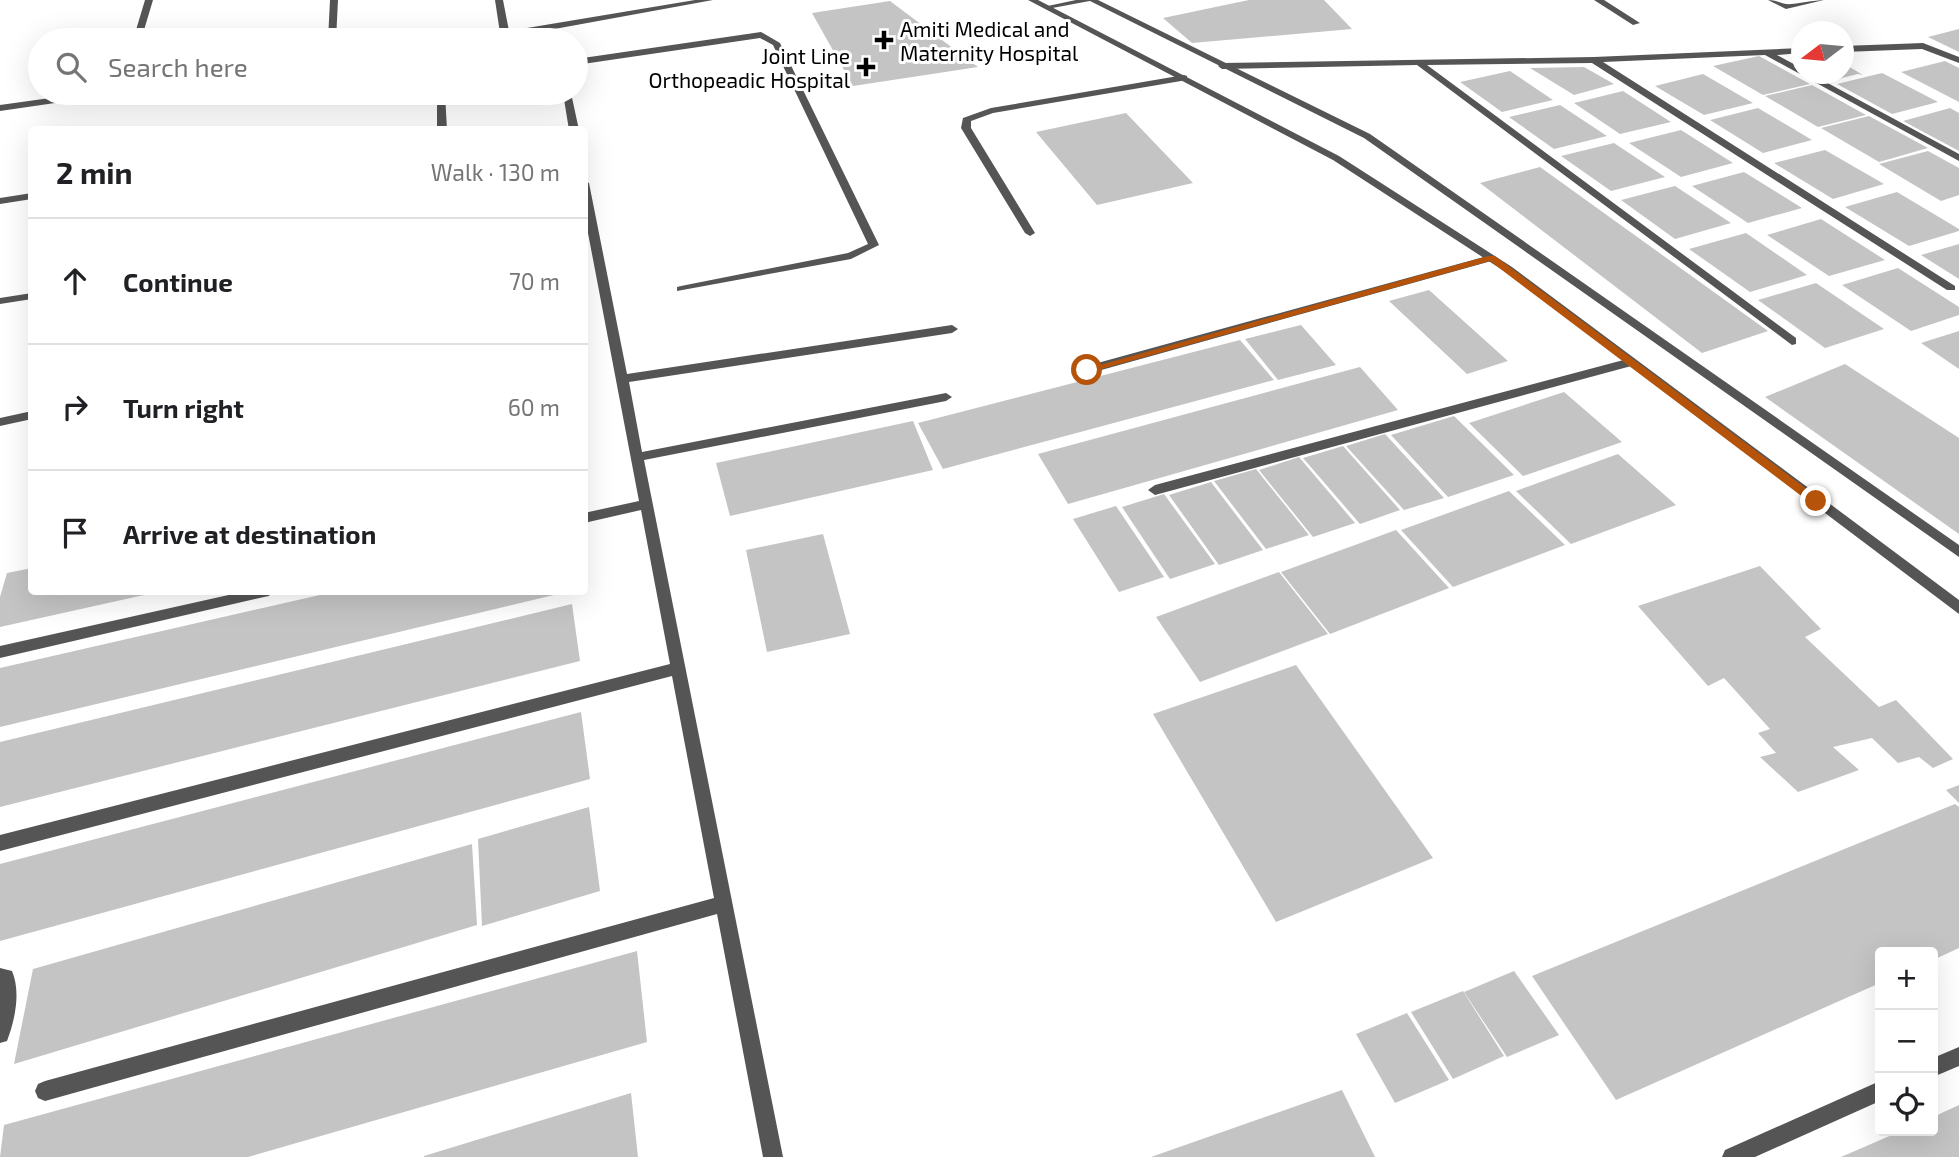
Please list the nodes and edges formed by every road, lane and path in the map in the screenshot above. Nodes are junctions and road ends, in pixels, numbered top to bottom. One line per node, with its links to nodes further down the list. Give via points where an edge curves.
1 (149, 0): 13 (street)
2 (334, 0): 14 (street)
3 (499, 0): 15 (street)
4 (709, 0): 10 (street)
5 (1032, 0): 11 (street)
6 (1091, 0): 11 (street); 25 (street)
7 (1598, 0): 12 (street)
8 (1772, 0): 9 (street, via 1786,7)
9 (1819, 0)
10 (687, 2): 16 (street)
11 (1047, 7): 26 (street)
12 (1636, 23)
13 (141, 28)
14 (333, 28)
15 (504, 28)
16 (555, 28)
17 (1854, 49): 22 (street, via 1923,46)
18 (1791, 52): 19 (street)
19 (1768, 53): 21 (street); 24 (street)
20 (588, 60): 41 (street, via 761,36 776,43 874,245 851,256)
21 (1594, 60): 23 (street); 40 (street)
22 (1959, 60)
23 (1420, 64): 25 (street); 45 (street)
24 (1791, 65)
25 (1222, 66): 56 (street, via 1367,136)
26 (1184, 79): 38 (street, via 991,111 966,120 966,128); 39 (street, via 1336,158)
27 (1825, 84): 34 (street)
28 (28, 103): 31 (street)
29 (441, 105): 32 (street)
30 (569, 105): 33 (street)
31 (0, 107)
32 (442, 126)
33 (573, 126)
34 (1959, 158)
35 (28, 197): 36 (street)
36 (2, 201)
37 (588, 203): 48 (street)
38 (1030, 233)
39 (1492, 258): 46 (street); 47 (street)
40 (1951, 288)
41 (681, 289)
42 (28, 297): 43 (street)
43 (0, 301)
44 (952, 329): 48 (street)
45 (1793, 341)
46 (1631, 362): 53 (street); 58 (street)
47 (1087, 370)
48 (623, 379): 52 (street)
49 (946, 397): 52 (street)
50 (28, 416): 51 (street)
51 (0, 422)
52 (637, 457): 54 (street)
53 (1155, 491)
54 (647, 504): 55 (street); 60 (street)
55 (588, 517)
56 (1959, 552)
57 (251, 595): 59 (street)
58 (1959, 608)
59 (0, 652)
60 (678, 668): 61 (street); 62 (street)
61 (0, 843)
62 (724, 904): 67 (street); 69 (street)
63 (0, 977): 64 (street, via 6,977 9,992)
64 (0, 1034)
65 (1959, 1056): 66 (street)
66 (1938, 1066)
67 (45, 1091)
68 (1875, 1093): 70 (street)
69 (773, 1157)
70 (1732, 1157)

